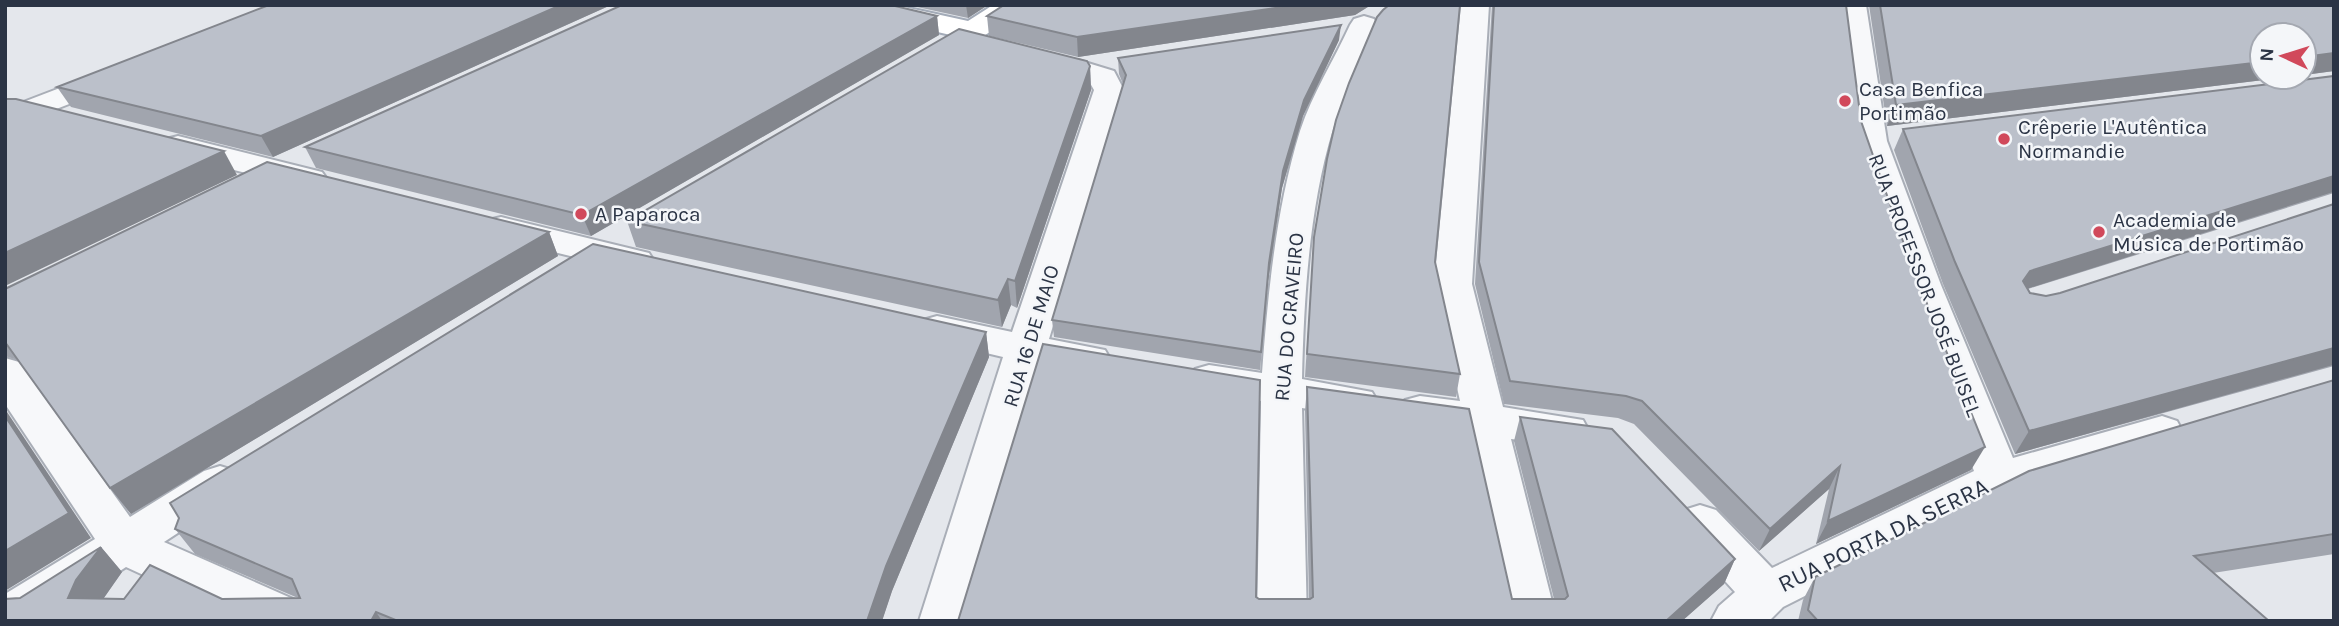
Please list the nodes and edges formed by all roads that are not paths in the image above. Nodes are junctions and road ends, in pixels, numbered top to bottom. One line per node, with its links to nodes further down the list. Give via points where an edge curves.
1 (857, 5): 2 (main road, via 965,44)
2 (1013, 5)
3 (1475, 5): 26 (street, via 1452,284)
4 (1852, 5): 30 (street, RUA PROFESSOR JOSÉ BUISEL, via 1885,139)
5 (1362, 22): 25 (street, RUA DO CRAVEIRO, via 1317,130 1291,255)
6 (1119, 63): 21 (street, RUA 16 DE MAIO, via 1065,66 1103,77 1110,90)
7 (144, 65): 8 (street)
8 (13, 111): 9 (street)
9 (82, 122)
10 (147, 139): 12 (street)
11 (327, 148): 12 (street)
12 (277, 171): 13 (street); 14 (street)
13 (344, 188)
14 (240, 189)
15 (476, 222): 17 (street)
16 (644, 223): 17 (street)
17 (596, 252): 18 (street); 19 (street)
18 (677, 270)
19 (561, 275)
20 (905, 322): 21 (street)
21 (1026, 349): 22 (street); 36 (street, RUA 16 DE MAIO)
22 (1133, 367)
23 (5, 372): 32 (street)
24 (1173, 373): 25 (street)
25 (1281, 391): 26 (street); 37 (street, RUA DO CRAVEIRO)
26 (1485, 421): 28 (street); 38 (street)
27 (2200, 421): 30 (street, RUA PORTA DA SERRA)
28 (1604, 436)
29 (243, 468): 32 (street)
30 (1999, 478): 33 (street, RUA PORTA DA SERRA)
31 (1673, 496): 33 (street)
32 (140, 567): 34 (street); 35 (street)
33 (1751, 607)
34 (5, 620)
35 (292, 621)
36 (944, 621)
37 (1282, 621)
38 (1532, 621)

